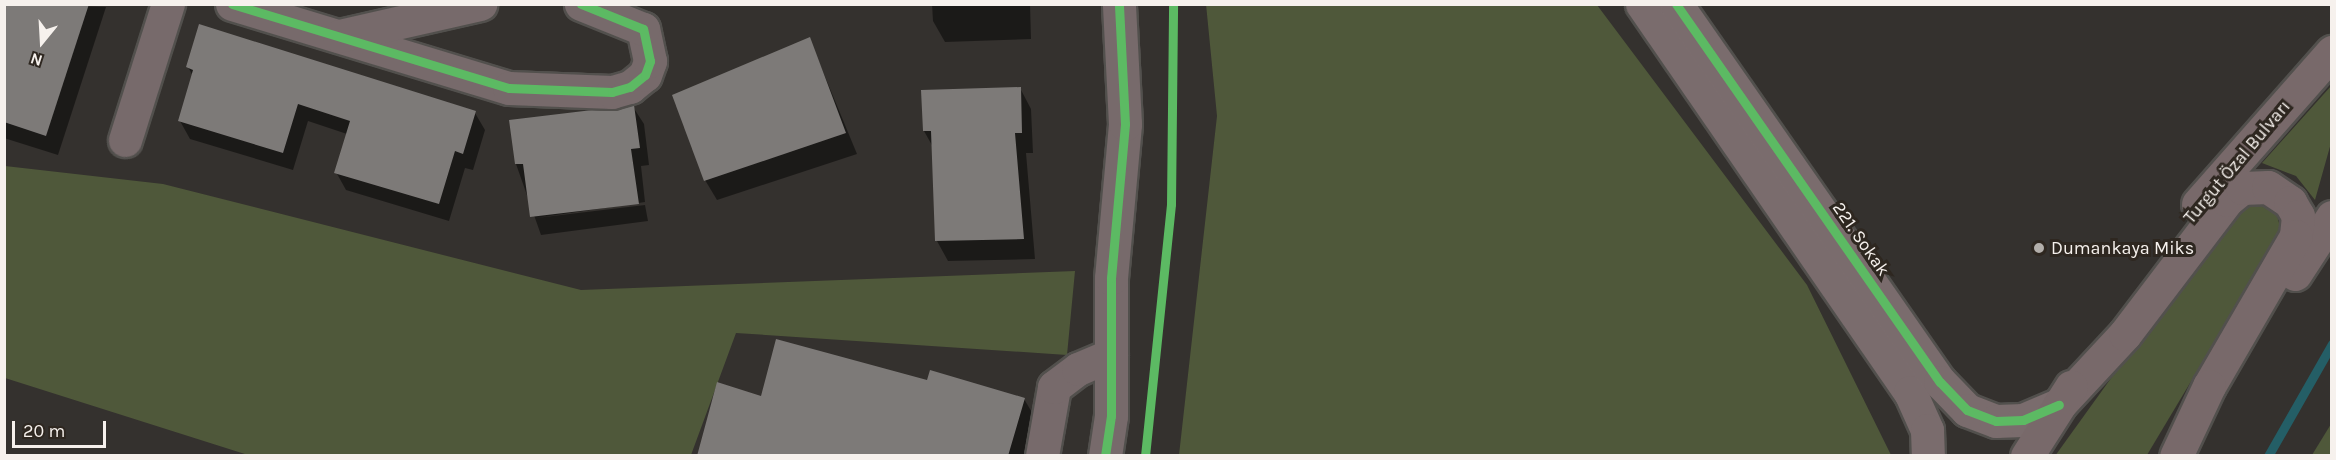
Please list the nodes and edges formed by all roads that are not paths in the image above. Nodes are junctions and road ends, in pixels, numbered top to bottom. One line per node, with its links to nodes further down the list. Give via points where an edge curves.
1 (168, 4): 10 (street)
2 (232, 4): 8 (street)
3 (480, 4): 8 (street)
4 (581, 4): 8 (street, via 643,29 650,61 645,75 630,87 612,92 509,88)
5 (1119, 4): 12 (street, via 1125,124 1111,278)
6 (1642, 4): 16 (street, via 1910,392 1927,430)
7 (1676, 4): 13 (street, 221. Sokak, via 1940,382 1968,410 1996,421 2023,420)
8 (337, 36)
9 (2331, 52): 13 (main road, Turgut Özal Bulvarı, via 2195,208)
10 (125, 140)
11 (2331, 217): 18 (main road)
12 (1111, 355): 14 (street, via 1078,369 1054,387); 15 (street)
13 (2059, 405): 17 (main road, Turgut Özal Bulvarı); 18 (main road, via 2125,334 2227,200 2242,188 2268,187 2290,202 2298,216 2296,236 2209,386)
14 (1042, 456)
15 (1106, 456)
16 (1928, 456)
17 (2026, 456)
18 (2178, 456)

